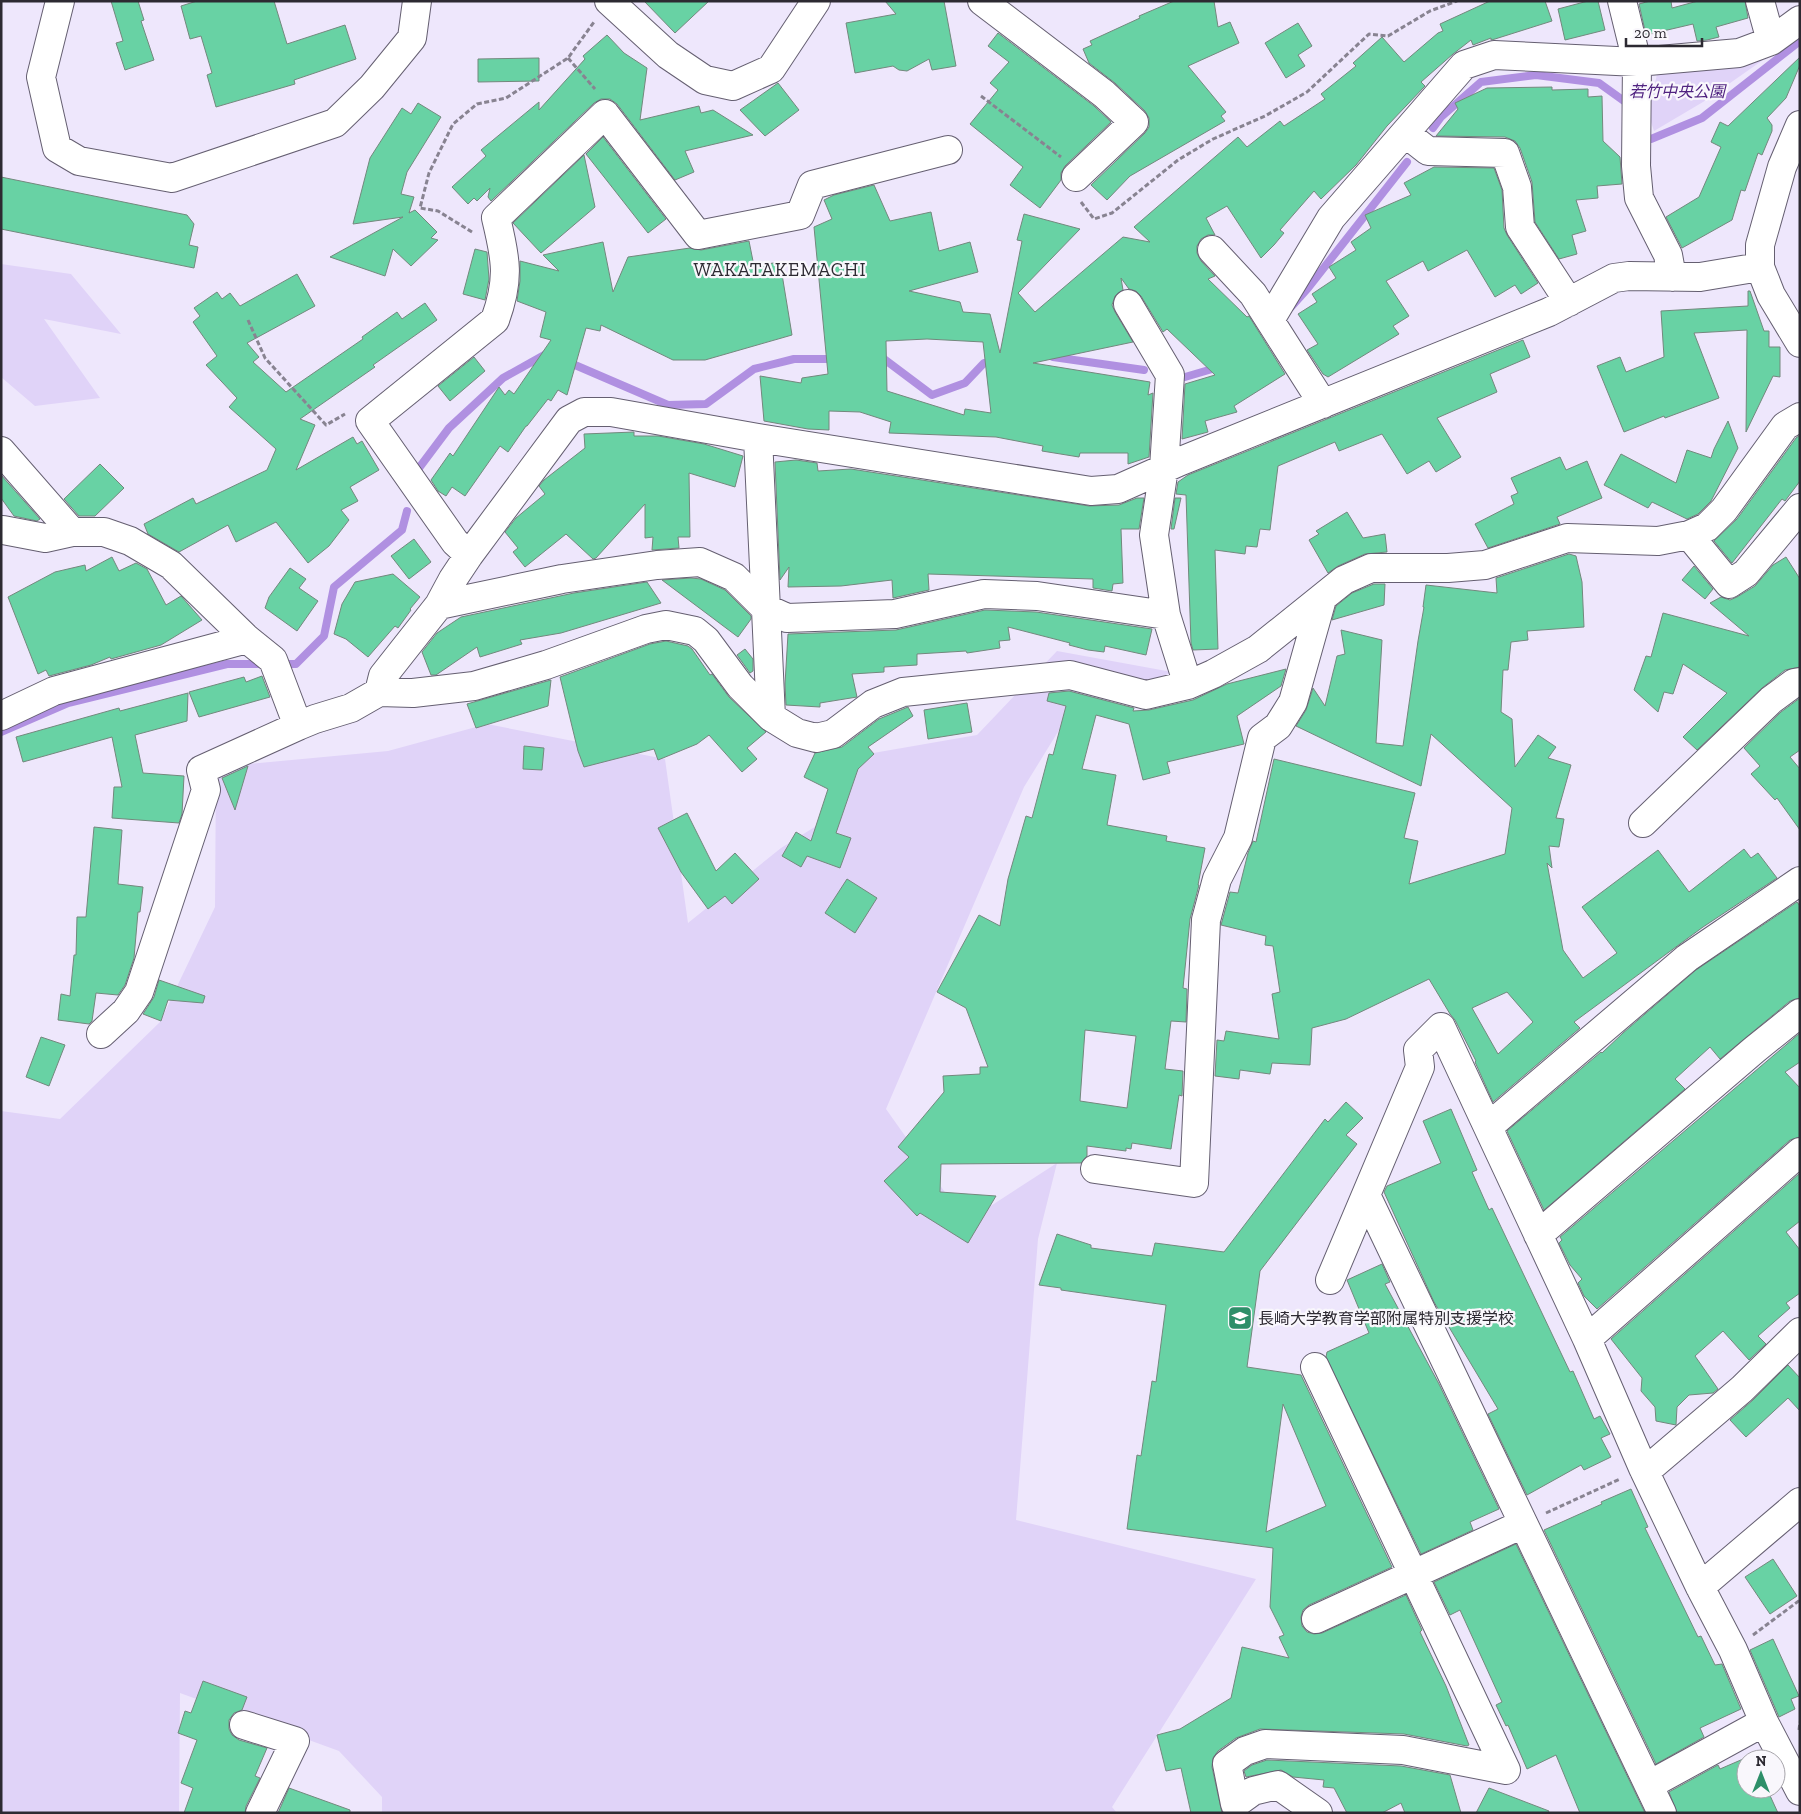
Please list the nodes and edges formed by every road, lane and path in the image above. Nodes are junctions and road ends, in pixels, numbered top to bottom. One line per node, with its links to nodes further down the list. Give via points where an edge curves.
1 (60, 1): 2 (street, via 41,77 57,148 79,161 172,178 335,123 372,86 412,38)
2 (417, 1)
3 (609, 1): 4 (street, via 668,55 705,80 733,86 770,70); 11 (path)
4 (816, 1)
5 (982, 1): 18 (street, via 1104,94 1134,122)
6 (1457, 1): 18 (path, via 1430,11 1388,36 1369,34 1307,92 1178,160 1112,214 1094,219 1082,204)
7 (1622, 1): 12 (street)
8 (1760, 1): 10 (street)
9 (1800, 20): 10 (street)
10 (1771, 40): 12 (street, via 1739,53)
11 (568, 58): 14 (path, via 609,106); 20 (path, via 506,98 477,104 453,124 429,173 420,208 438,211)
12 (1637, 62): 16 (street, via 1494,55 1464,65); 22 (street, via 1636,166 1639,198 1668,255)
13 (981, 96): 18 (path, via 1070,164)
14 (605, 114): 17 (street, via 698,235 800,215 812,185); 20 (street, via 496,218)
15 (1800, 125): 21 (street, via 1782,167 1762,236)
16 (1404, 133): 23 (street, via 1428,151 1505,153 1517,187 1520,227); 26 (street, via 1331,218)
17 (948, 150)
18 (1076, 177)
19 (1212, 250): 26 (street, via 1253,294)
20 (504, 251): 38 (street, via 506,265 502,300 495,320 370,420 455,542)
21 (1760, 267): 22 (street, via 1700,277); 27 (street, via 1771,295)
22 (1672, 276): 23 (street, via 1614,278)
23 (1569, 302): 28 (street)
24 (1128, 304): 33 (street, via 1170,374)
25 (248, 320): 30 (path, via 265,358)
26 (1270, 320): 28 (street)
27 (1800, 343)
28 (1322, 404): 33 (street)
29 (1800, 417): 37 (street, via 1785,426 1724,510 1707,527)
30 (326, 425)
31 (758, 438): 33 (street, via 1091,491 1118,489); 38 (street, via 611,412 584,412 569,420); 41 (street)
32 (1, 451): 36 (street)
33 (1164, 468): 42 (street, via 1154,535)
34 (1800, 508): 37 (street, via 1746,574 1729,584)
35 (3, 530): 36 (street, via 46,538)
36 (72, 532): 43 (street, via 104,532 130,541 171,565)
37 (1689, 535): 39 (street, via 1658,541 1567,538 1485,564 1448,568 1372,568 1344,580)
38 (469, 555): 40 (street)
39 (1322, 599): 45 (street, via 1258,649); 56 (street, via 1293,702 1278,726 1262,738 1238,838 1217,879 1206,920 1194,1183)
40 (439, 605): 41 (street, via 562,579 657,564 700,562 734,577); 46 (street, via 383,676)
41 (765, 608): 42 (street, via 787,618 895,614 984,594 1037,596); 48 (street)
42 (1166, 615): 45 (street)
43 (247, 639): 47 (street, via 54,692); 49 (street, via 273,660)
44 (1800, 682): 50 (street, via 1771,700)
45 (1188, 685): 48 (street, via 1146,695 1070,675 903,692 873,704 834,734 816,738 797,733)
46 (379, 692): 48 (street, via 413,693 474,686 666,625 695,631 706,640 740,686); 49 (street, via 351,708)
47 (1, 716)
48 (770, 718)
49 (298, 726): 53 (street, via 200,770 206,790 139,992 126,1012)
50 (1643, 823)
51 (1800, 881): 54 (street, via 1687,958)
52 (1800, 1013): 58 (street)
53 (101, 1034)
54 (1488, 1127): 57 (street, via 1441,1027 1418,1050 1420,1067); 58 (street)
55 (1800, 1152): 61 (street)
56 (1095, 1169)
57 (1366, 1195): 59 (street); 65 (street)
58 (1538, 1235): 61 (street)
59 (1330, 1280)
60 (1800, 1332): 63 (street, via 1742,1389 1654,1464)
61 (1587, 1339): 63 (street)
62 (1315, 1367): 66 (street)
63 (1643, 1468): 65 (path); 67 (street)
64 (1800, 1502): 67 (street)
65 (1523, 1524): 66 (street); 73 (street)
66 (1414, 1573): 69 (street); 76 (street, via 1506,1770 1403,1750 1265,1744 1227,1764 1235,1804 1253,1791 1278,1785)
67 (1700, 1587): 70 (street)
68 (1800, 1600): 70 (path)
69 (1316, 1619)
70 (1733, 1650): 71 (street)
71 (1764, 1722): 73 (street); 74 (street)
72 (244, 1725): 75 (street, via 295,1741)
73 (1649, 1785): 77 (street)
74 (1800, 1791)
75 (260, 1813)
76 (1318, 1813)
77 (1662, 1813)

